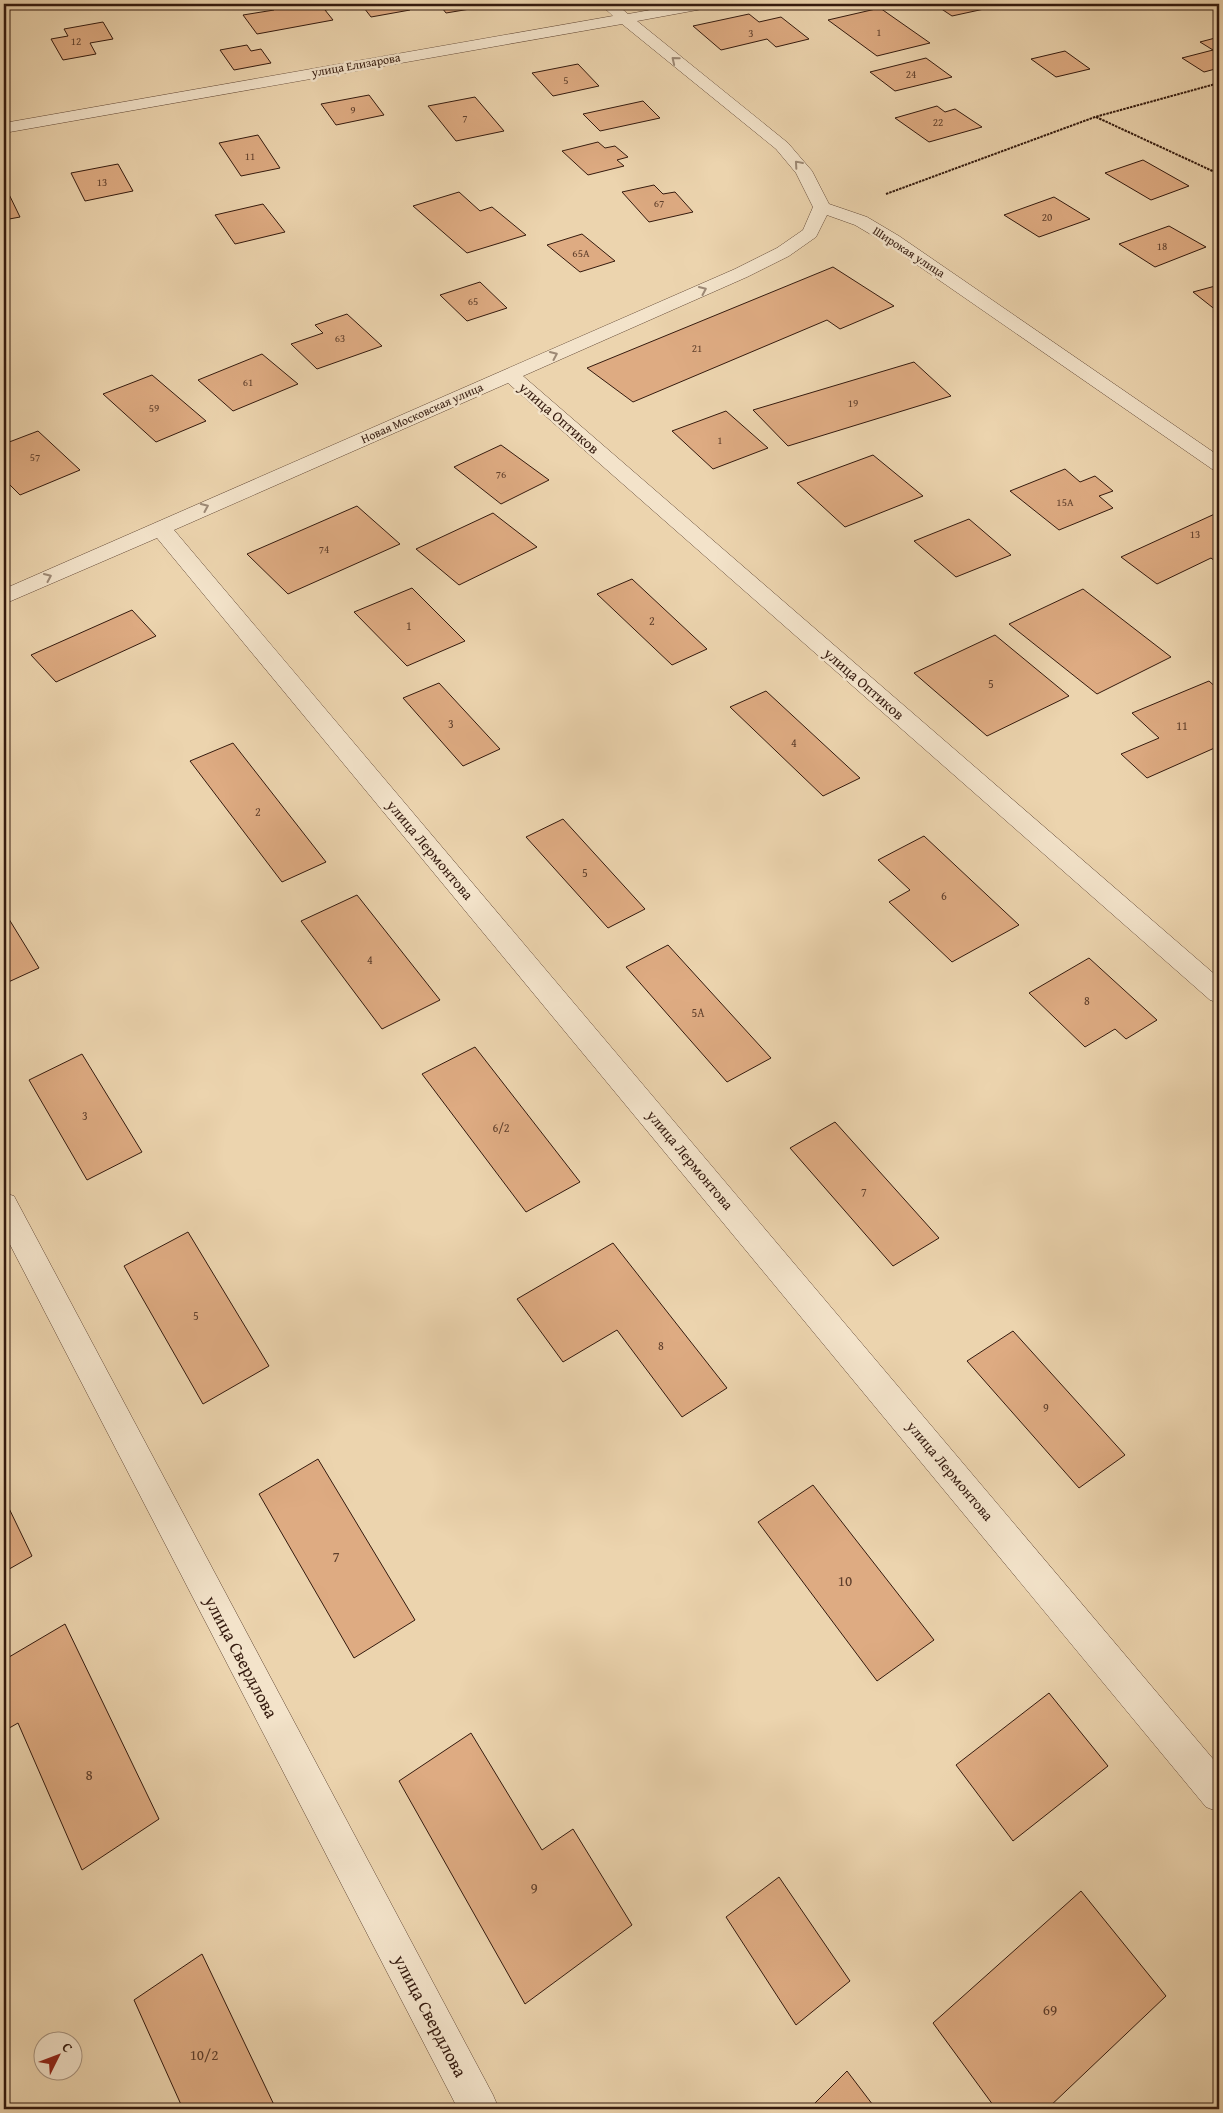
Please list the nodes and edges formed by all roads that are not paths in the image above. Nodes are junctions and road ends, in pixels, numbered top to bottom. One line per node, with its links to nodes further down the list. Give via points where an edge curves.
1 (607, 4): 3 (street)
2 (708, 4): 3 (street, улица Елизарова)
3 (623, 18): 4 (street, улица Елизарова); 5 (street, one-way to 3, via 804,171 782,146)
4 (4, 128)
5 (822, 207): 6 (street, Новая Московская улица, one-way to 5, via 783,252 810,233); 7 (street, Широкая улица, via 861,221 893,240)
6 (509, 374): 8 (street, Новая Московская улица, one-way to 6); 10 (street, улица Оптиков)
7 (1219, 465)
8 (160, 527): 9 (street, Новая Московская улица, one-way to 8); 12 (street, улица Лермонтова)
9 (4, 597)
10 (1219, 993)
11 (4, 1205): 13 (street, улица Свердлова)
12 (1219, 1794)
13 (479, 2109)

